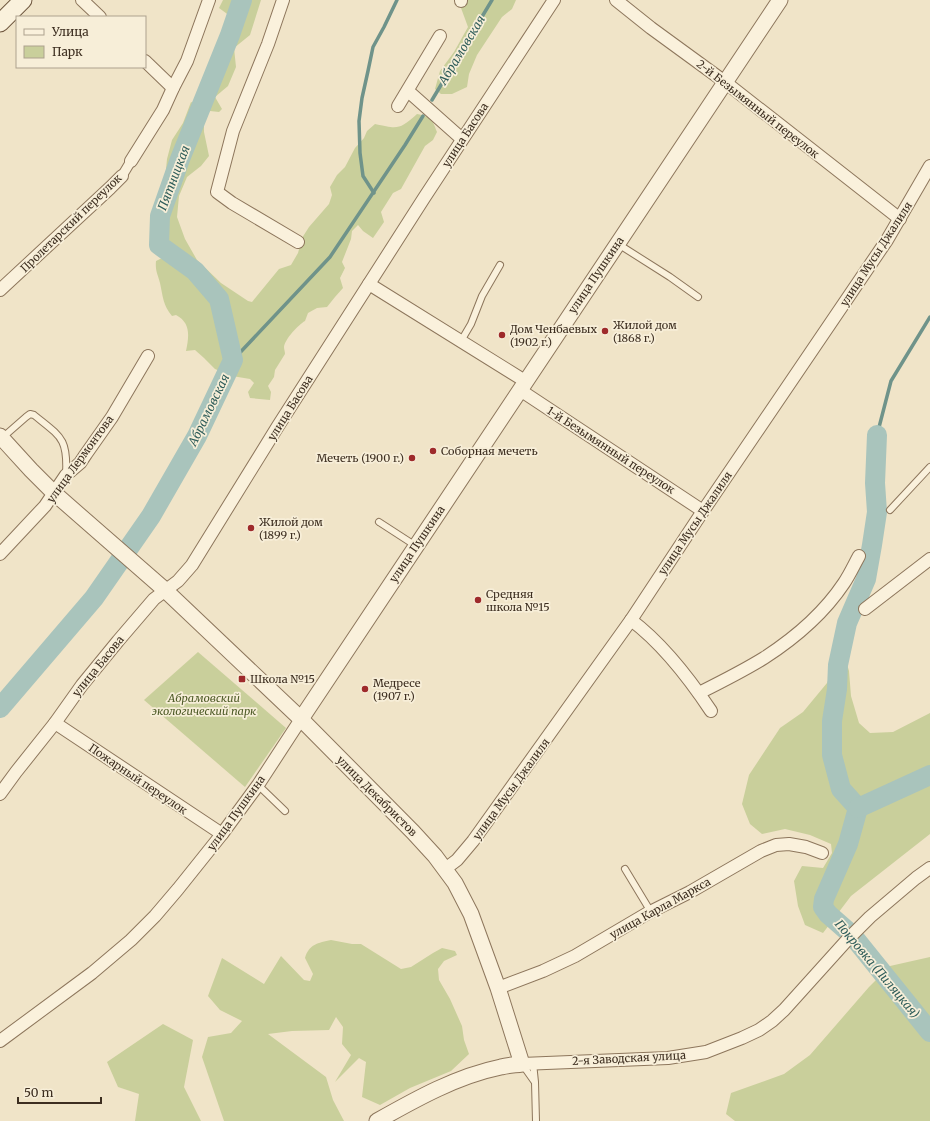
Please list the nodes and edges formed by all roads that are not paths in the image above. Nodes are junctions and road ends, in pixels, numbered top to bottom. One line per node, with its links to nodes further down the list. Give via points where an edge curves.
1 (23, 0): 9 (main road)
2 (82, 0): 8 (street)
3 (209, 0): 13 (street, Пролетарский переулок, via 187,61)
4 (283, 0): 21 (street, via 233,131 217,192)
5 (554, 0): 16 (street, улица Басова)
6 (616, 0): 12 (street, 2-й Безымянный переулок)
7 (780, 0): 12 (street, улица Пушкина)
8 (99, 16)
9 (0, 23)
10 (440, 36): 14 (street)
11 (146, 62): 13 (street)
12 (725, 82): 20 (street, 2-й Безымянный переулок); 22 (street, улица Пушкина)
13 (172, 88): 17 (street, Пролетарский переулок, via 163,110)
14 (408, 91): 15 (street); 16 (street)
15 (398, 106)
16 (462, 139): 24 (street, улица Басова)
17 (131, 161): 19 (street, Пролетарский переулок)
18 (930, 166): 20 (street, улица Мусы Джалиля)
19 (122, 176): 25 (street, Пролетарский переулок)
20 (900, 219): 35 (street, улица Мусы Джалиля)
21 (298, 242)
22 (617, 244): 26 (lane); 29 (street, улица Пушкина)
23 (500, 265): 27 (lane)
24 (369, 284): 27 (street, 1-й Безымянный переулок); 41 (street, улица Басова, via 192,566)
25 (0, 290)
26 (698, 297)
27 (461, 341): 29 (street, 1-й Безымянный переулок)
28 (148, 356): 32 (street, улица Лермонтова, via 112,417 86,454)
29 (523, 386): 35 (street, 1-й Безымянный переулок); 37 (street, улица Пушкина)
30 (1, 437): 32 (lane, via 30,414 34,415 62,440 67,459); 33 (street)
31 (930, 467): 34 (lane)
32 (66, 475): 33 (street, улица Лермонтова)
33 (54, 492): 38 (street, улица Лермонтова, via 37,516); 41 (street, улица Декабристов)
34 (890, 510)
35 (703, 511): 43 (street, улица Мусы Джалиля)
36 (379, 522): 37 (lane)
37 (416, 546): 46 (street, улица Пушкина)
38 (0, 554)
39 (859, 556): 44 (street, via 836,595 801,630 765,657)
40 (930, 559): 42 (street)
41 (165, 590): 46 (street, улица Декабристов); 47 (street, улица Басова, via 118,640)
42 (865, 609)
43 (631, 620): 44 (street, via 665,651); 53 (street, улица Мусы Джалиля, via 473,841 457,860)
44 (699, 694): 45 (street)
45 (711, 711)
46 (301, 720): 48 (street, улица Пушкина); 53 (street, улица Декабристов, via 414,832)
47 (55, 723): 49 (street, улица Басова); 51 (street, Пожарный переулок)
48 (258, 785): 50 (lane); 51 (street, улица Пушкина)
49 (0, 794)
50 (285, 811)
51 (222, 834): 58 (street, улица Пушкина, via 155,916 131,940 92,973)
52 (822, 853): 56 (street, улица Карла Маркса, via 789,844 776,845)
53 (445, 868): 57 (street, улица Декабристов, via 471,914)
54 (930, 868): 59 (street, 2-я Заводская улица, via 865,921 784,1010 759,1030 706,1052 674,1057)
55 (625, 869): 56 (lane)
56 (651, 912): 57 (street, улица Карла Маркса, via 575,956)
57 (498, 988): 59 (street, улица Декабристов)
58 (0, 1041)
59 (528, 1064): 60 (lane); 60 (lane); 61 (street, via 502,1067 462,1079 432,1091)
60 (535, 1082): 62 (lane)
61 (377, 1121)
62 (536, 1121)

